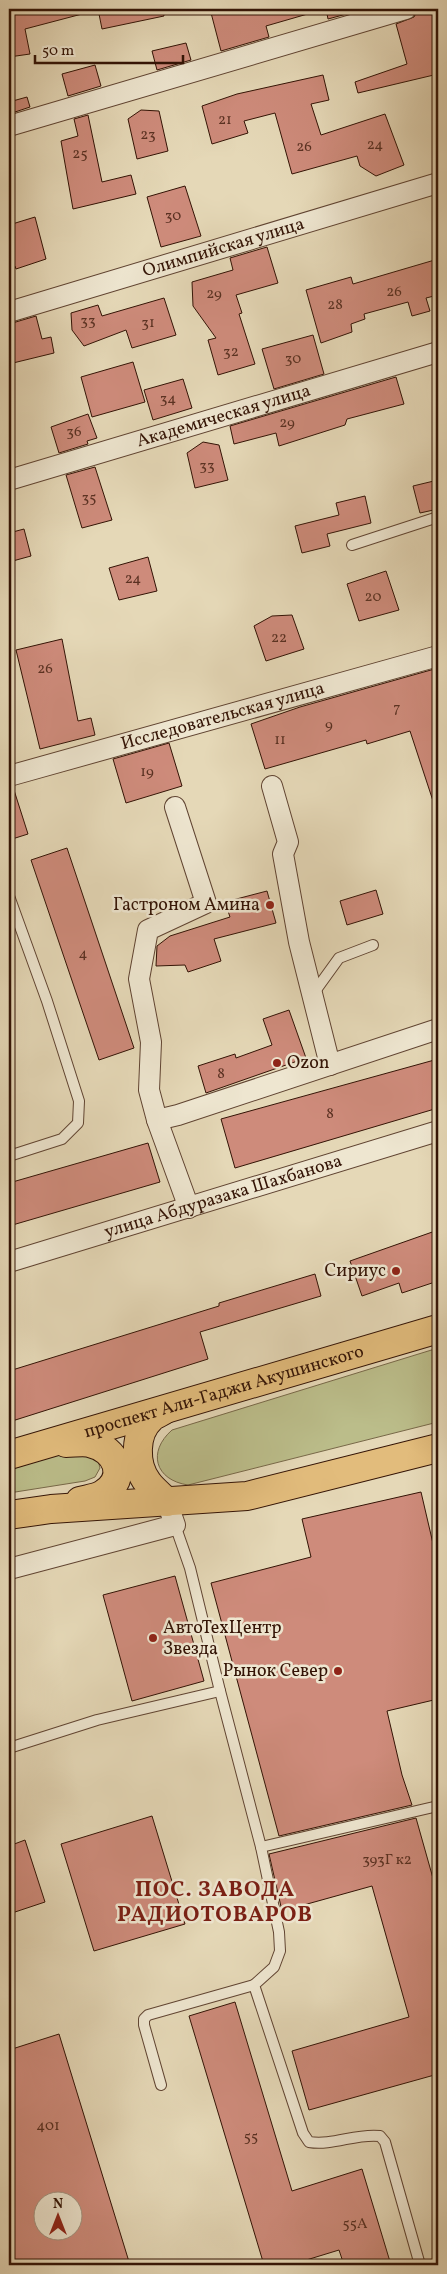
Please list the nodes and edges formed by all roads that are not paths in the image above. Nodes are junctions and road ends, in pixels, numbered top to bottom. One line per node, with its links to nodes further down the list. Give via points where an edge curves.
1 (406, 9): 2 (street)
2 (9, 126)
3 (438, 183): 4 (street, Олимпийская улица)
4 (9, 312)
5 (438, 352): 6 (street, Академическая улица)
6 (9, 480)
7 (438, 516): 8 (lane)
8 (352, 544)
9 (438, 656): 10 (street, Исследовательская улица)
10 (9, 776)
11 (272, 786): 15 (street, via 288,842 283,854)
12 (176, 807): 18 (street, via 206,903 148,930 138,978 151,1042 149,1090)
13 (9, 896): 20 (lane, via 79,1101 78,1123 62,1139)
14 (373, 945): 15 (lane, via 339,958)
15 (312, 995): 17 (street)
16 (438, 1029): 17 (street)
17 (330, 1065): 18 (street)
18 (157, 1120): 21 (street)
19 (438, 1131): 21 (street, улица Абдуразака Шахбанова)
20 (9, 1156)
21 (190, 1208): 22 (street, улица Абдуразака Шахбанова)
22 (9, 1262)
23 (438, 1329): 24 (highway, проспект Али-Гаджи Акушинского)
24 (170, 1407): 25 (highway, проспект Али-Гаджи Акушинского); 29 (highway, via 150,1418 140,1435 137,1451 148,1483)
25 (45, 1445): 27 (highway, проспект Али-Гаджи Акушинского); 28 (highway, via 88,1442 100,1446 111,1453 118,1474 116,1483 102,1495)
26 (438, 1448): 29 (highway)
27 (9, 1455)
28 (51, 1509): 29 (highway); 30 (highway)
29 (171, 1513): 31 (street); 32 (lane, via 190,1568)
30 (9, 1515)
31 (9, 1569)
32 (220, 1691): 33 (lane, via 97,1720); 35 (lane)
33 (9, 1748)
34 (438, 1806): 35 (lane)
35 (261, 1846): 36 (lane, via 280,1951 274,1967)
36 (254, 1984): 37 (lane, via 148,2015 144,2019); 38 (lane, via 303,2133 309,2142 319,2144 380,2136 385,2142)
37 (161, 2085)
38 (420, 2265)

